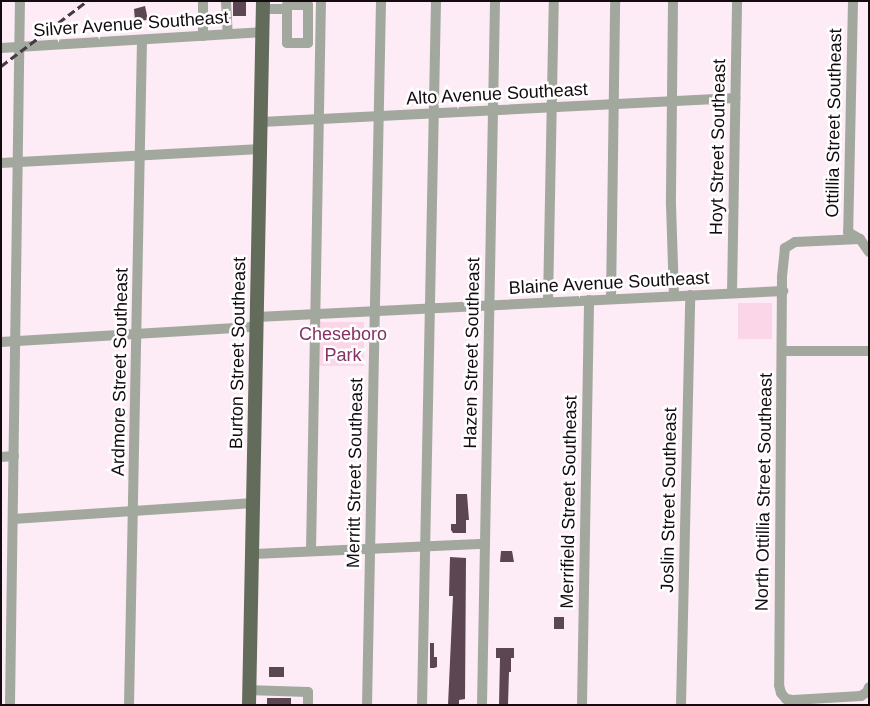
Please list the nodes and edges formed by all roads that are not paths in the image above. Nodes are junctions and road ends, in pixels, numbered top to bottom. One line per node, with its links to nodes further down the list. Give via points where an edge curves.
1 (20, 1): 20 (street)
2 (203, 1): 17 (street)
3 (226, 1): 16 (street)
4 (321, 1): 28 (street)
5 (381, 1): 27 (street, Merritt Street Southeast)
6 (436, 1): 26 (street)
7 (495, 1): 25 (street, Hazen Street Southeast)
8 (554, 1): 24 (street)
9 (615, 1): 23 (street)
10 (672, 1): 22 (street)
11 (737, 1): 21 (street, Hoyt Street Southeast)
12 (853, 1): 34 (street, Ottillia Street Southeast, via 848,232)
13 (263, 5): 14 (street); 15 (main road, Burton Street Southeast)
14 (287, 10)
15 (262, 32): 16 (street, Silver Avenue Southeast); 29 (main road, Burton Street Southeast)
16 (228, 34): 17 (street, Silver Avenue Southeast)
17 (203, 36): 18 (street, Silver Avenue Southeast)
18 (142, 40): 20 (street, Silver Avenue Southeast); 31 (street, Ardmore Street Southeast)
19 (1, 48): 20 (street, Silver Avenue Southeast)
20 (19, 48): 32 (street)
21 (735, 98): 22 (street, Alto Avenue Southeast); 37 (street, Hoyt Street Southeast)
22 (671, 101): 23 (street, Alto Avenue Southeast); 39 (street)
23 (613, 104): 24 (street, Alto Avenue Southeast); 40 (street)
24 (552, 107): 25 (street, Alto Avenue Southeast); 42 (street)
25 (493, 110): 26 (street, Alto Avenue Southeast); 43 (street, Hazen Street Southeast)
26 (434, 114): 27 (street, Alto Avenue Southeast); 44 (street)
27 (378, 116): 28 (street, Alto Avenue Southeast); 45 (street, Merritt Street Southeast)
28 (319, 119): 29 (street, Alto Avenue Southeast); 46 (street)
29 (261, 122): 30 (main road, Burton Street Southeast)
30 (260, 150): 31 (street); 47 (main road, Burton Street Southeast)
31 (140, 154): 32 (street); 48 (street, Ardmore Street Southeast)
32 (18, 162): 33 (street); 49 (street)
33 (1, 163)
34 (860, 239): 35 (street); 36 (street, North Ottillia Street Southeast, via 795,242 785,248)
35 (869, 252)
36 (783, 290): 37 (street, Blaine Avenue Southeast); 51 (street, North Ottillia Street Southeast)
37 (732, 293): 38 (street, Blaine Avenue Southeast)
38 (690, 295): 39 (street, Blaine Avenue Southeast); 77 (street, Joslin Street Southeast)
39 (674, 296): 40 (street, Blaine Avenue Southeast)
40 (611, 299): 41 (street, Blaine Avenue Southeast)
41 (589, 300): 42 (street, Blaine Avenue Southeast); 76 (street, Merrifield Street Southeast)
42 (548, 302): 43 (street, Blaine Avenue Southeast)
43 (489, 306): 44 (street, Blaine Avenue Southeast); 60 (street, Hazen Street Southeast)
44 (430, 308): 45 (street, Blaine Avenue Southeast); 61 (street)
45 (375, 311): 46 (street, Blaine Avenue Southeast); 62 (street, Merritt Street Southeast)
46 (316, 314): 47 (street, Blaine Avenue Southeast); 63 (street)
47 (257, 322): 48 (street, Blaine Avenue Southeast); 55 (main road, Burton Street Southeast)
48 (137, 334): 49 (street, Blaine Avenue Southeast); 56 (street, Ardmore Street Southeast)
49 (14, 341): 50 (street, Blaine Avenue Southeast); 53 (street)
50 (1, 342)
51 (782, 351): 52 (street); 68 (street, North Ottillia Street Southeast, via 778,685 786,699)
52 (869, 351)
53 (14, 456): 54 (street); 57 (street)
54 (1, 457)
55 (253, 503): 56 (street); 64 (main road, Burton Street Southeast)
56 (134, 510): 57 (street); 70 (street, Ardmore Street Southeast)
57 (13, 518): 58 (street)
58 (13, 538): 59 (street); 65 (street)
59 (1, 539)
60 (485, 544): 61 (street); 75 (street, Hazen Street Southeast)
61 (424, 546): 62 (street); 74 (street)
62 (370, 549): 63 (street); 73 (street, Merritt Street Southeast)
63 (311, 551): 64 (street)
64 (252, 554): 67 (main road, Burton Street Southeast)
65 (6, 624): 69 (street)
66 (869, 687): 68 (street, via 861,696)
67 (249, 690): 71 (main road, Burton Street Southeast); 72 (street, via 308,692)
68 (822, 702)
69 (10, 705)
70 (129, 705)
71 (249, 705)
72 (308, 705)
73 (366, 705)
74 (422, 705)
75 (482, 705)
76 (582, 705)
77 (681, 705)

